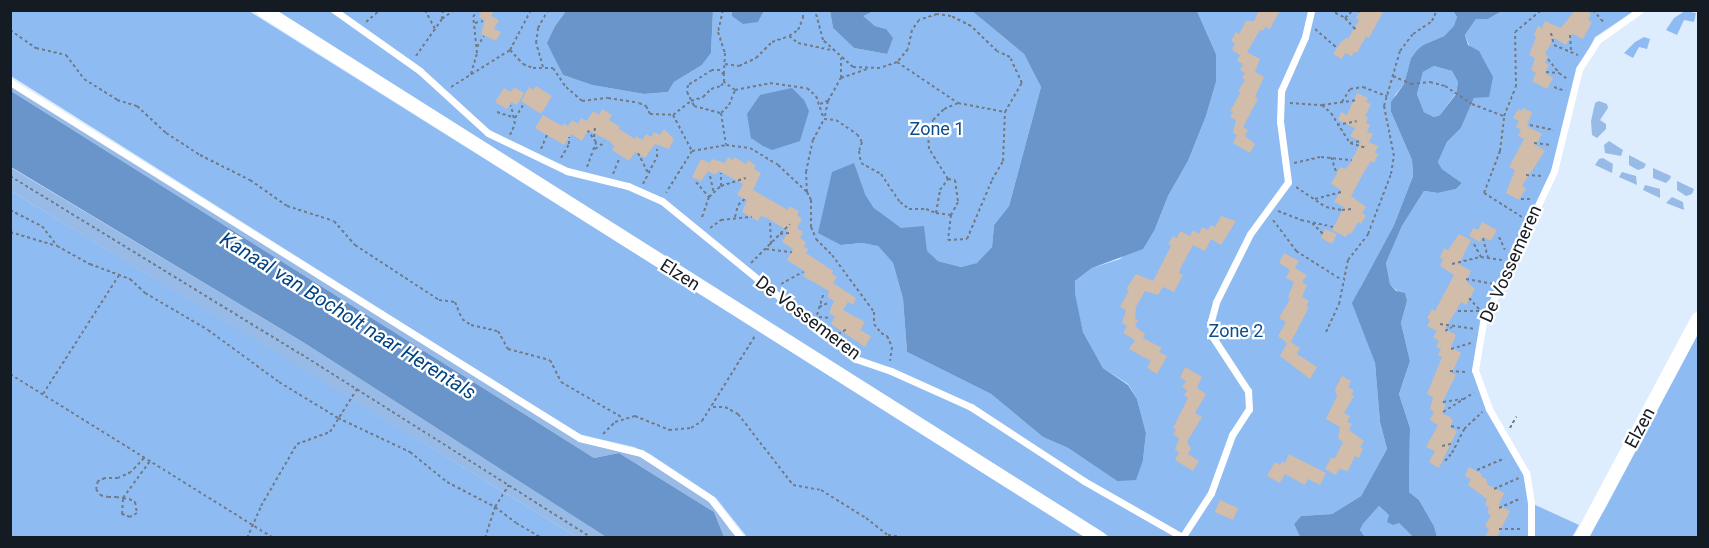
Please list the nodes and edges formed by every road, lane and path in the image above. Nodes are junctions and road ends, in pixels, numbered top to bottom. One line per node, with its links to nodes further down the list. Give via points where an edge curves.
1 (263, 10): 170 (street, Elzen)
2 (334, 10): 25 (lane, De Vossemeren)
3 (380, 10): 25 (path)
4 (425, 10): 26 (path)
5 (443, 10): 21 (path)
6 (454, 10): 21 (path)
7 (477, 10): 23 (path)
8 (531, 10): 36 (path)
9 (548, 10): 45 (path, via 538,28 536,43)
10 (723, 10): 43 (path, via 718,32)
11 (803, 10): 33 (path, via 798,30)
12 (815, 10): 37 (path, via 823,40)
13 (1311, 10): 24 (lane)
14 (1330, 10): 20 (path)
15 (1353, 10): 20 (path)
16 (1437, 10): 51 (path, via 1432,21 1413,34 1400,51)
17 (1541, 10): 73 (path, via 1515,32 1516,87)
18 (1593, 10): 29 (path)
19 (1640, 10): 29 (lane, De Vossemeren)
20 (1346, 18): 28 (path)
21 (442, 19): 26 (path)
22 (483, 21): 23 (path)
23 (475, 23): 34 (path)
24 (1308, 24): 35 (path); 63 (lane, via 1281,91)
25 (361, 27): 44 (lane, De Vossemeren)
26 (435, 29): 44 (path)
27 (10, 30): 190 (path, via 36,48 66,55 84,79 117,100 137,106 166,133 200,155 250,180 287,206 334,221 355,245 439,300 455,302 462,319 498,331 508,349 550,360 561,382)
28 (1356, 30)
29 (1611, 31): 41 (lane, De Vossemeren, via 1598,40)
30 (1551, 33): 38 (path, via 1554,45)
31 (1570, 35): 38 (path)
32 (484, 36): 34 (path)
33 (789, 36): 37 (path, via 798,43); 43 (path, via 772,42 756,58 739,66)
34 (477, 47): 49 (path)
35 (1336, 47)
36 (510, 50): 45 (path, via 523,64); 49 (path)
37 (833, 50): 39 (path)
38 (1572, 51): 41 (path)
39 (842, 58): 46 (path, via 853,67); 52 (path)
40 (1548, 59): 48 (path)
41 (1585, 59): 55 (lane, De Vossemeren)
42 (897, 62): 46 (path); 62 (path); 70 (path, via 908,48 919,20 937,14 951,16 971,26 997,51 1010,57 1022,83)
43 (725, 64): 50 (path)
44 (411, 65): 57 (lane, De Vossemeren)
45 (543, 67): 72 (path, via 553,68 582,101 608,98 639,103 650,114)
46 (870, 68): 52 (path)
47 (1546, 72): 48 (path)
48 (1559, 73): 55 (path)
49 (471, 75): 57 (path)
50 (724, 75): 54 (path); 60 (path, via 720,70 712,70 694,79 688,85)
51 (1393, 76): 58 (path); 73 (path, via 1411,84 1430,82 1445,86 1472,104)
52 (841, 78): 61 (path)
53 (10, 82): 193 (lane)
54 (724, 82): 56 (path); 60 (path)
55 (1576, 82): 81 (lane, De Vossemeren)
56 (735, 90): 67 (path, via 792,85 812,91); 71 (path)
57 (441, 93): 87 (lane, De Vossemeren, via 488,133)
58 (1387, 96): 64 (path, via 1363,87 1350,89); 158 (path, via 1385,118 1394,156 1391,174 1368,234 1348,260)
59 (1358, 100): 64 (path)
60 (691, 101): 71 (path, via 694,106); 72 (path)
61 (828, 101): 67 (path); 75 (path)
62 (958, 102): 70 (path); 112 (path, via 938,114 928,133 929,149)
63 (1281, 102): 68 (path); 101 (lane)
64 (1341, 104): 68 (path)
65 (511, 105): 74 (path)
66 (523, 105): 74 (path)
67 (820, 105): 75 (path)
68 (1322, 105): 77 (path)
69 (497, 112): 74 (path)
70 (1005, 112): 129 (path, via 1003,161 967,239 948,240)
71 (721, 113): 90 (path)
72 (673, 116): 95 (path)
73 (1504, 116): 132 (path, via 1500,151 1484,193)
74 (515, 118): 87 (path)
75 (824, 119): 118 (path, via 811,150); 128 (path, via 836,120 857,134 862,142 861,163 881,174 900,202 909,209)
76 (1357, 121): 77 (path)
77 (1337, 125): 88 (path)
78 (1530, 125): 81 (path)
79 (595, 127): 84 (path)
80 (588, 131): 84 (path)
81 (1564, 132): 91 (lane, De Vossemeren)
82 (547, 135): 97 (path)
83 (569, 137): 102 (path)
84 (594, 137): 93 (path)
85 (1361, 141): 88 (path)
86 (605, 142): 93 (path)
87 (506, 143): 97 (lane, De Vossemeren)
88 (1350, 143): 92 (path)
89 (1534, 143): 91 (path)
90 (726, 145): 95 (path); 118 (path, via 750,148 778,165)
91 (1560, 147): 110 (lane, De Vossemeren)
92 (1366, 148)
93 (596, 149): 107 (path)
94 (657, 149): 103 (path)
95 (692, 151): 124 (path)
96 (638, 153): 103 (path)
97 (537, 157): 102 (lane, De Vossemeren)
98 (620, 157): 113 (path)
99 (1331, 157): 100 (path); 101 (path, via 1307,158); 105 (path)
100 (1352, 160)
101 (1286, 165): 115 (lane)
102 (556, 166): 107 (lane, De Vossemeren)
103 (648, 173): 117 (path)
104 (721, 173): 116 (path)
105 (1337, 174)
106 (1526, 174): 110 (path)
107 (583, 175): 113 (lane, De Vossemeren)
108 (10, 176): 181 (path)
109 (710, 176): 120 (path)
110 (1552, 176): 132 (lane, De Vossemeren)
111 (747, 178): 116 (path)
112 (948, 179): 128 (path, via 940,190); 129 (path, via 955,180 958,202)
113 (610, 182): 117 (lane, De Vossemeren)
114 (696, 182): 121 (path)
115 (1288, 182): 123 (path); 126 (lane, De Vossemeren)
116 (721, 186): 120 (path)
117 (640, 192): 124 (lane, De Vossemeren)
118 (807, 192): 177 (path, via 816,239 874,312 874,324 887,336 892,347)
119 (1341, 192): 123 (path)
120 (714, 193): 121 (path)
121 (709, 197): 137 (path)
122 (744, 198): 130 (path)
123 (1315, 199): 125 (path, via 1326,207)
124 (662, 201): 137 (lane, De Vossemeren)
125 (1352, 208)
126 (1268, 209): 133 (path); 158 (path, via 1296,251); 219 (lane, De Vossemeren, via 1234,264 1210,321 1212,336 1248,391 1249,409 1232,435 1211,493)
127 (10, 210): 147 (path, via 42,226)
128 (936, 213): 129 (path)
129 (951, 215)
130 (735, 217): 131 (path); 140 (path, via 721,220)
131 (752, 217)
132 (1529, 221): 152 (lane, De Vossemeren)
133 (1310, 222): 136 (path); 142 (path)
134 (771, 223): 145 (path)
135 (790, 224): 141 (path)
136 (1333, 227)
137 (696, 228): 140 (lane, De Vossemeren)
138 (10, 232): 147 (path)
139 (789, 233): 141 (path)
140 (703, 234): 154 (lane, De Vossemeren)
141 (780, 234): 145 (path)
142 (1323, 234)
143 (1499, 237): 152 (path)
144 (1483, 238): 151 (path)
145 (771, 244): 148 (path)
146 (1474, 244): 150 (path)
147 (57, 246): 156 (path)
148 (766, 249): 149 (path); 154 (path)
149 (792, 252)
150 (1481, 257): 151 (path); 153 (path)
151 (1488, 258): 152 (path)
152 (1510, 261): 159 (lane, De Vossemeren)
153 (1452, 264)
154 (744, 269): 160 (lane, De Vossemeren)
155 (803, 272): 160 (path)
156 (119, 275): 183 (path); 189 (path)
157 (1466, 279): 159 (path)
158 (1342, 280): 173 (path, via 1339,304)
159 (1498, 285): 166 (lane, De Vossemeren)
160 (771, 292): 177 (lane, De Vossemeren, via 856,359)
161 (824, 292): 164 (path)
162 (1469, 298): 166 (path)
163 (828, 303): 164 (path)
164 (819, 307): 167 (path, via 816,316)
165 (1458, 311): 166 (path)
166 (1484, 311): 172 (lane, De Vossemeren)
167 (831, 318)
168 (1698, 319): 221 (street, Elzen)
169 (1440, 324): 171 (path)
170 (761, 325): 186 (path); 218 (street, Elzen)
171 (1454, 326): 172 (path); 174 (path)
172 (1482, 330): 175 (lane, De Vossemeren)
173 (1326, 332)
174 (1445, 332)
175 (1479, 342): 176 (path); 179 (lane, De Vossemeren)
176 (1451, 349)
177 (889, 370): 219 (lane, De Vossemeren, via 971,407 1084,481)
178 (1450, 371): 179 (path)
179 (1476, 372): 182 (lane, De Vossemeren)
180 (10, 374): 183 (path)
181 (357, 389): 189 (path); 202 (path)
182 (1481, 389): 184 (path); 187 (lane, De Vossemeren)
183 (43, 394): 197 (path)
184 (1463, 399): 185 (path); 188 (path)
185 (1443, 402)
186 (713, 407): 190 (path, via 702,421 679,430 669,430 635,416); 217 (path, via 725,407 738,414 793,485 821,490 888,535)
187 (1488, 407): 192 (path); 196 (lane, De Vossemeren)
188 (1443, 412)
189 (338, 418): 206 (path, via 410,452 447,482); 208 (path, via 330,432 297,444)
190 (623, 418): 193 (path)
191 (1451, 426): 192 (path)
192 (1464, 429): 194 (path)
193 (590, 441): 216 (lane, via 641,453 711,499)
194 (1454, 443): 195 (path); 199 (path)
195 (1443, 446)
196 (1514, 453): 200 (path); 201 (lane, De Vossemeren)
197 (144, 458): 198 (path); 205 (path, via 131,472 98,481 96,489 100,495)
198 (150, 462): 205 (path); 208 (path)
199 (1445, 462)
200 (1477, 470)
201 (1526, 474): 203 (path); 204 (lane, De Vossemeren)
202 (509, 485): 206 (path); 215 (path)
203 (1494, 489)
204 (1530, 495): 207 (path); 209 (lane, De Vossemeren)
205 (123, 498): 205 (path, via 135,502 137,513 130,517 122,514)
206 (495, 507): 213 (path); 214 (path)
207 (1499, 508)
208 (252, 525): 211 (path); 212 (path)
209 (1531, 528): 210 (path); 220 (lane, De Vossemeren)
210 (1499, 529)
211 (248, 537)
212 (272, 537)
213 (485, 537)
214 (542, 537)
215 (592, 537)
216 (741, 537)
217 (906, 537)
218 (1099, 537)
219 (1184, 537)
220 (1531, 537)
221 (1581, 537)

